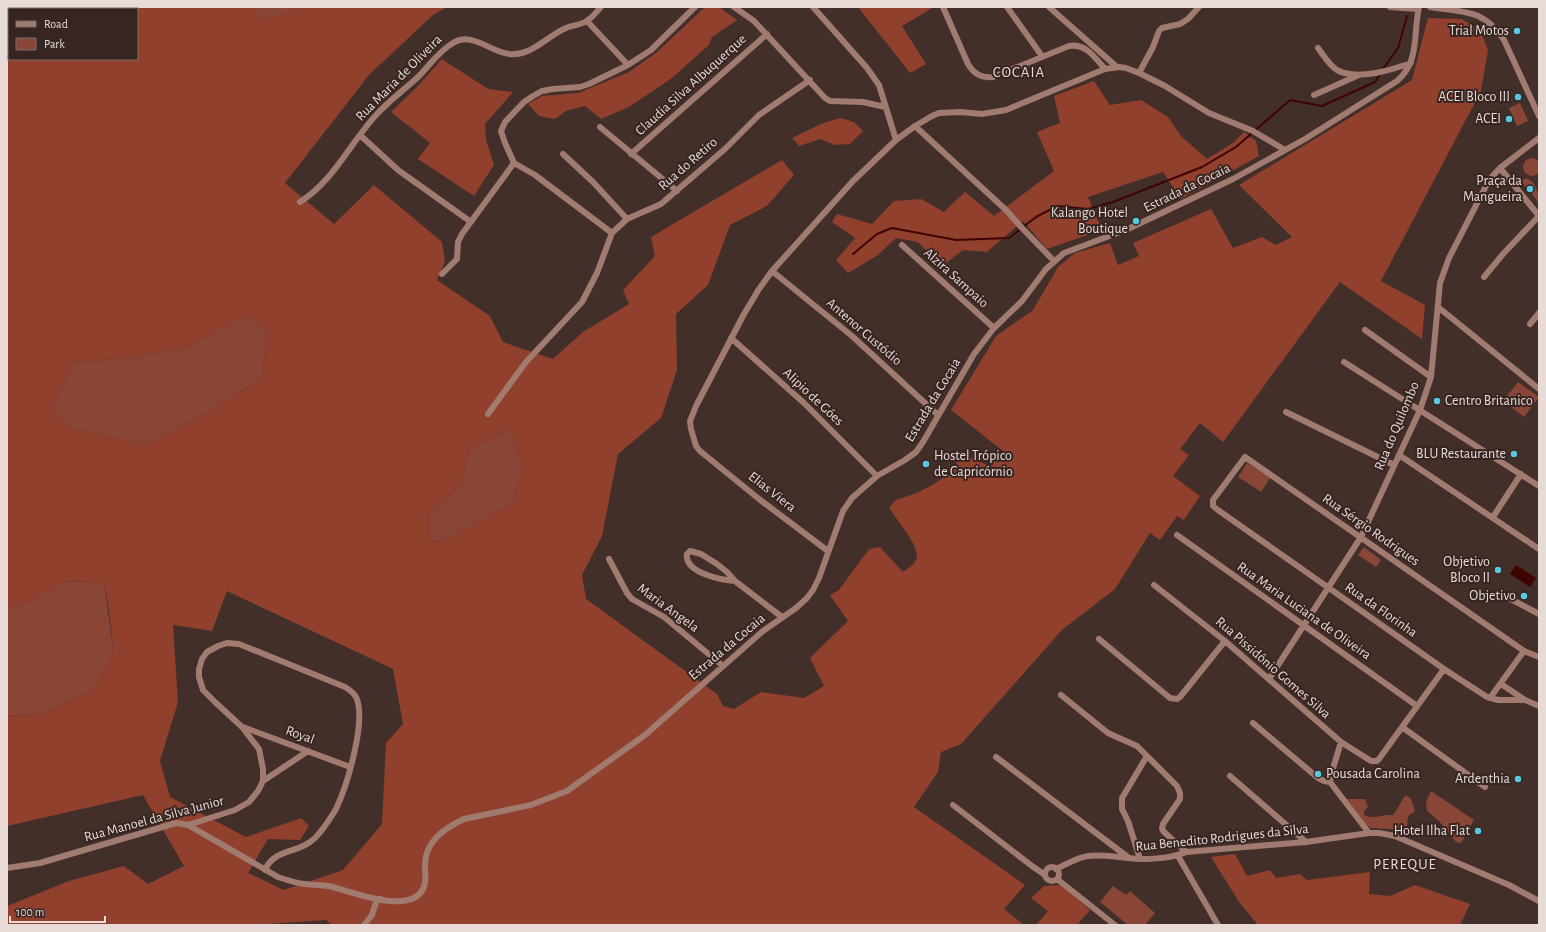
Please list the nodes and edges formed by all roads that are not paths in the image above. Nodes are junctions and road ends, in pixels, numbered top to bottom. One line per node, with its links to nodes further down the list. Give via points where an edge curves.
1 (601, 7): 14 (street, Rua Maria de Oliveira)
2 (695, 7): 19 (street, via 651,50)
3 (734, 7): 15 (street)
4 (813, 7): 26 (street, via 867,68 879,86)
5 (943, 7): 17 (street, via 968,64 973,72 980,76 993,77)
6 (1006, 7): 17 (street)
7 (1049, 7): 20 (street)
8 (1199, 7): 22 (street, via 1180,24 1159,31 1153,48)
9 (1390, 7): 12 (street)
10 (1430, 7): 13 (street)
11 (1476, 7): 13 (street)
12 (1418, 8): 18 (street, Estrada da Cocaia)
13 (1472, 13): 27 (street, via 1482,17 1501,35)
14 (587, 21): 19 (street); 30 (street, Rua Maria de Oliveira, via 566,28 521,54 498,51 473,40 462,39 454,42 443,49 418,77 378,113)
15 (767, 34): 24 (street); 35 (street, Claudia Silva Albuquerque)
16 (1318, 48): 23 (street, via 1336,69)
17 (1042, 56): 21 (street, via 1075,45 1082,46)
18 (1411, 63): 23 (street, via 1381,72); 33 (street, Estrada da Cocaia, via 1397,80)
19 (628, 65): 36 (street, via 590,84 542,91 524,102 502,126 503,139)
20 (1117, 67): 21 (street); 22 (street)
21 (1105, 69): 28 (street, via 1006,110 982,114 939,113)
22 (1138, 73): 33 (street, via 1165,86 1208,113 1253,131)
23 (1361, 74): 25 (street)
24 (810, 80): 26 (street, via 830,101 863,102); 38 (street, Rua do Retiro, via 759,115)
25 (1314, 95)
26 (885, 107): 32 (street)
27 (1539, 116)
28 (915, 126): 32 (street); 45 (street, via 1006,210)
29 (600, 127): 35 (street)
30 (360, 135): 39 (street, Rua Maria de Oliveira, via 326,178); 42 (street, via 398,170)
31 (1539, 138): 37 (street, Rua do Quilombo)
32 (896, 140): 46 (street, via 853,181)
33 (1285, 150): 45 (street, Estrada da Cocaia, via 1233,179 1128,229 1064,253)
34 (563, 154): 41 (street, via 593,182)
35 (631, 154): 38 (street)
36 (514, 163): 42 (street); 43 (street, via 535,175)
37 (1500, 168): 40 (street); 49 (street, Rua do Quilombo, via 1484,189 1449,258 1440,283)
38 (678, 191): 41 (street, Rua do Retiro, via 661,204)
39 (300, 202)
40 (1539, 216): 48 (street)
41 (627, 220): 43 (street, Rua do Retiro)
42 (471, 222): 47 (street, via 459,238 457,259)
43 (612, 233): 60 (street, Rua do Retiro, via 597,273 582,302 526,362)
44 (902, 245): 52 (street, Alzira Sampaio)
45 (1054, 261): 52 (street, Estrada da Cocaia, via 1022,301)
46 (772, 271): 54 (street); 61 (street, Antenor Custódio, via 852,336)
47 (442, 274)
48 (1484, 277)
49 (1438, 307): 56 (street, Rua do Quilombo); 57 (street)
50 (1539, 313): 51 (street)
51 (1530, 324)
52 (994, 328): 61 (street, Estrada da Cocaia, via 974,354)
53 (1365, 330): 56 (street)
54 (731, 338): 65 (street, Alipio de Góes, via 804,403); 72 (street, via 692,414 691,429 696,446 759,499)
55 (1344, 362): 58 (street)
56 (1431, 376): 58 (street, Rua do Quilombo)
57 (1539, 389)
58 (1420, 410): 62 (street, Rua do Quilombo); 64 (street)
59 (1286, 412): 63 (street)
60 (488, 414)
61 (938, 415): 65 (street, Estrada da Cocaia, via 916,452)
62 (1398, 455): 63 (street, Rua do Quilombo); 68 (street)
63 (1394, 465): 70 (street, Rua do Quilombo)
64 (1521, 474): 66 (street); 68 (street)
65 (877, 476): 72 (street, Estrada da Cocaia, via 852,498 843,511)
66 (1539, 486)
67 (1218, 510): 70 (street, Rua Sérgio Rodrigues, via 1213,506 1213,500 1245,457); 76 (street, Rua da Florinha)
68 (1493, 517): 71 (street)
69 (1177, 536): 80 (street, Rua Maria Luciana de Oliveira)
70 (1361, 537): 76 (street, Rua do Quilombo); 83 (street, Rua Sérgio Rodrigues)
71 (1539, 549)
72 (828, 551): 79 (street, Estrada da Cocaia, via 813,590 796,608)
73 (609, 559): 85 (street, Maria Angela, via 632,600 668,620)
74 (735, 581): 74 (street, via 727,572 701,554 690,551 687,554 688,561 702,573); 79 (street)
75 (1154, 584): 82 (street, Rua Pissidônio Gomes Silva)
76 (1328, 588): 80 (street, Rua do Quilombo); 86 (street, Rua da Florinha)
77 (1507, 597): 78 (street)
78 (1539, 614)
79 (782, 617): 85 (street, Estrada da Cocaia)
80 (1305, 625): 87 (street, Rua do Quilombo); 92 (street, Rua Maria Luciana de Oliveira)
81 (1098, 639): 82 (street, via 1174,699 1180,697)
82 (1225, 641): 87 (street, Rua Pissidônio Gomes Silva)
83 (1524, 651): 84 (street, Rua Sérgio Rodrigues); 88 (street)
84 (1539, 657)
85 (723, 666): 119 (street, Estrada da Cocaia, via 645,735 567,791 532,805 464,819 438,835 427,852 426,882 419,895 410,900)
86 (1444, 669): 90 (street, Rua da Florinha); 92 (street)
87 (1269, 679): 97 (street, Rua Pissidônio Gomes Silva)
88 (1501, 684): 90 (street); 91 (street)
89 (1061, 695): 99 (street, via 1108,733 1136,746)
90 (1490, 698): 91 (street, Rua da Florinha)
91 (1525, 700): 93 (street, Rua da Florinha)
92 (1417, 706): 96 (street)
93 (1539, 706)
94 (1253, 723): 104 (street, via 1318,778)
95 (242, 726): 98 (street, Royal); 101 (street, via 204,690 199,677 202,659 207,652 227,643 239,644 352,691 358,705 359,721); 103 (street, via 258,749)
96 (1402, 727): 97 (street, Rua Pissidônio Gomes Silva, via 1378,761 1371,761); 105 (street)
97 (1341, 742): 104 (street)
98 (308, 751): 101 (street, Royal); 103 (street)
99 (1147, 756): 110 (street, via 1179,790 1180,799 1162,829); 113 (street, via 1121,802)
100 (996, 757): 112 (street)
101 (350, 767): 116 (street, via 336,808 326,825 303,847 271,859)
102 (1230, 776): 109 (street)
103 (263, 781): 107 (street, Rua Manoel da Silva Junior, via 245,805)
104 (1330, 782): 108 (street)
105 (1485, 787)
106 (953, 805): 117 (street)
107 (188, 825): 114 (street, Rua Manoel da Silva Junior, via 176,823 47,861); 116 (street, Estrada da Cocaia)
108 (1369, 833): 109 (street, Rua Benedito Rodrigues da Silva); 120 (street, Rua Benedito Rodrigues da Silva, via 1395,836 1509,885)
109 (1306, 842): 110 (street, Rua Benedito Rodrigues da Silva)
110 (1186, 852): 111 (street, Rua Benedito Rodrigues da Silva)
111 (1178, 856): 113 (street, Rua Benedito Rodrigues da Silva); 123 (street)
112 (1130, 859): 113 (street, Rua Benedito Rodrigues da Silva); 115 (street, Rua Benedito Rodrigues da Silva, via 1089,855)
113 (1140, 859)
114 (7, 868)
115 (1056, 869): 117 (street, via 1049,868); 118 (street, via 1059,873)
116 (265, 870): 119 (street, Estrada da Cocaia, via 291,882 324,886)
117 (1045, 875): 118 (street, via 1051,881)
118 (1057, 879): 122 (street)
119 (377, 899): 121 (street, via 372,915)
120 (1539, 901)
121 (364, 925)
122 (1115, 925)
123 (1218, 925)

